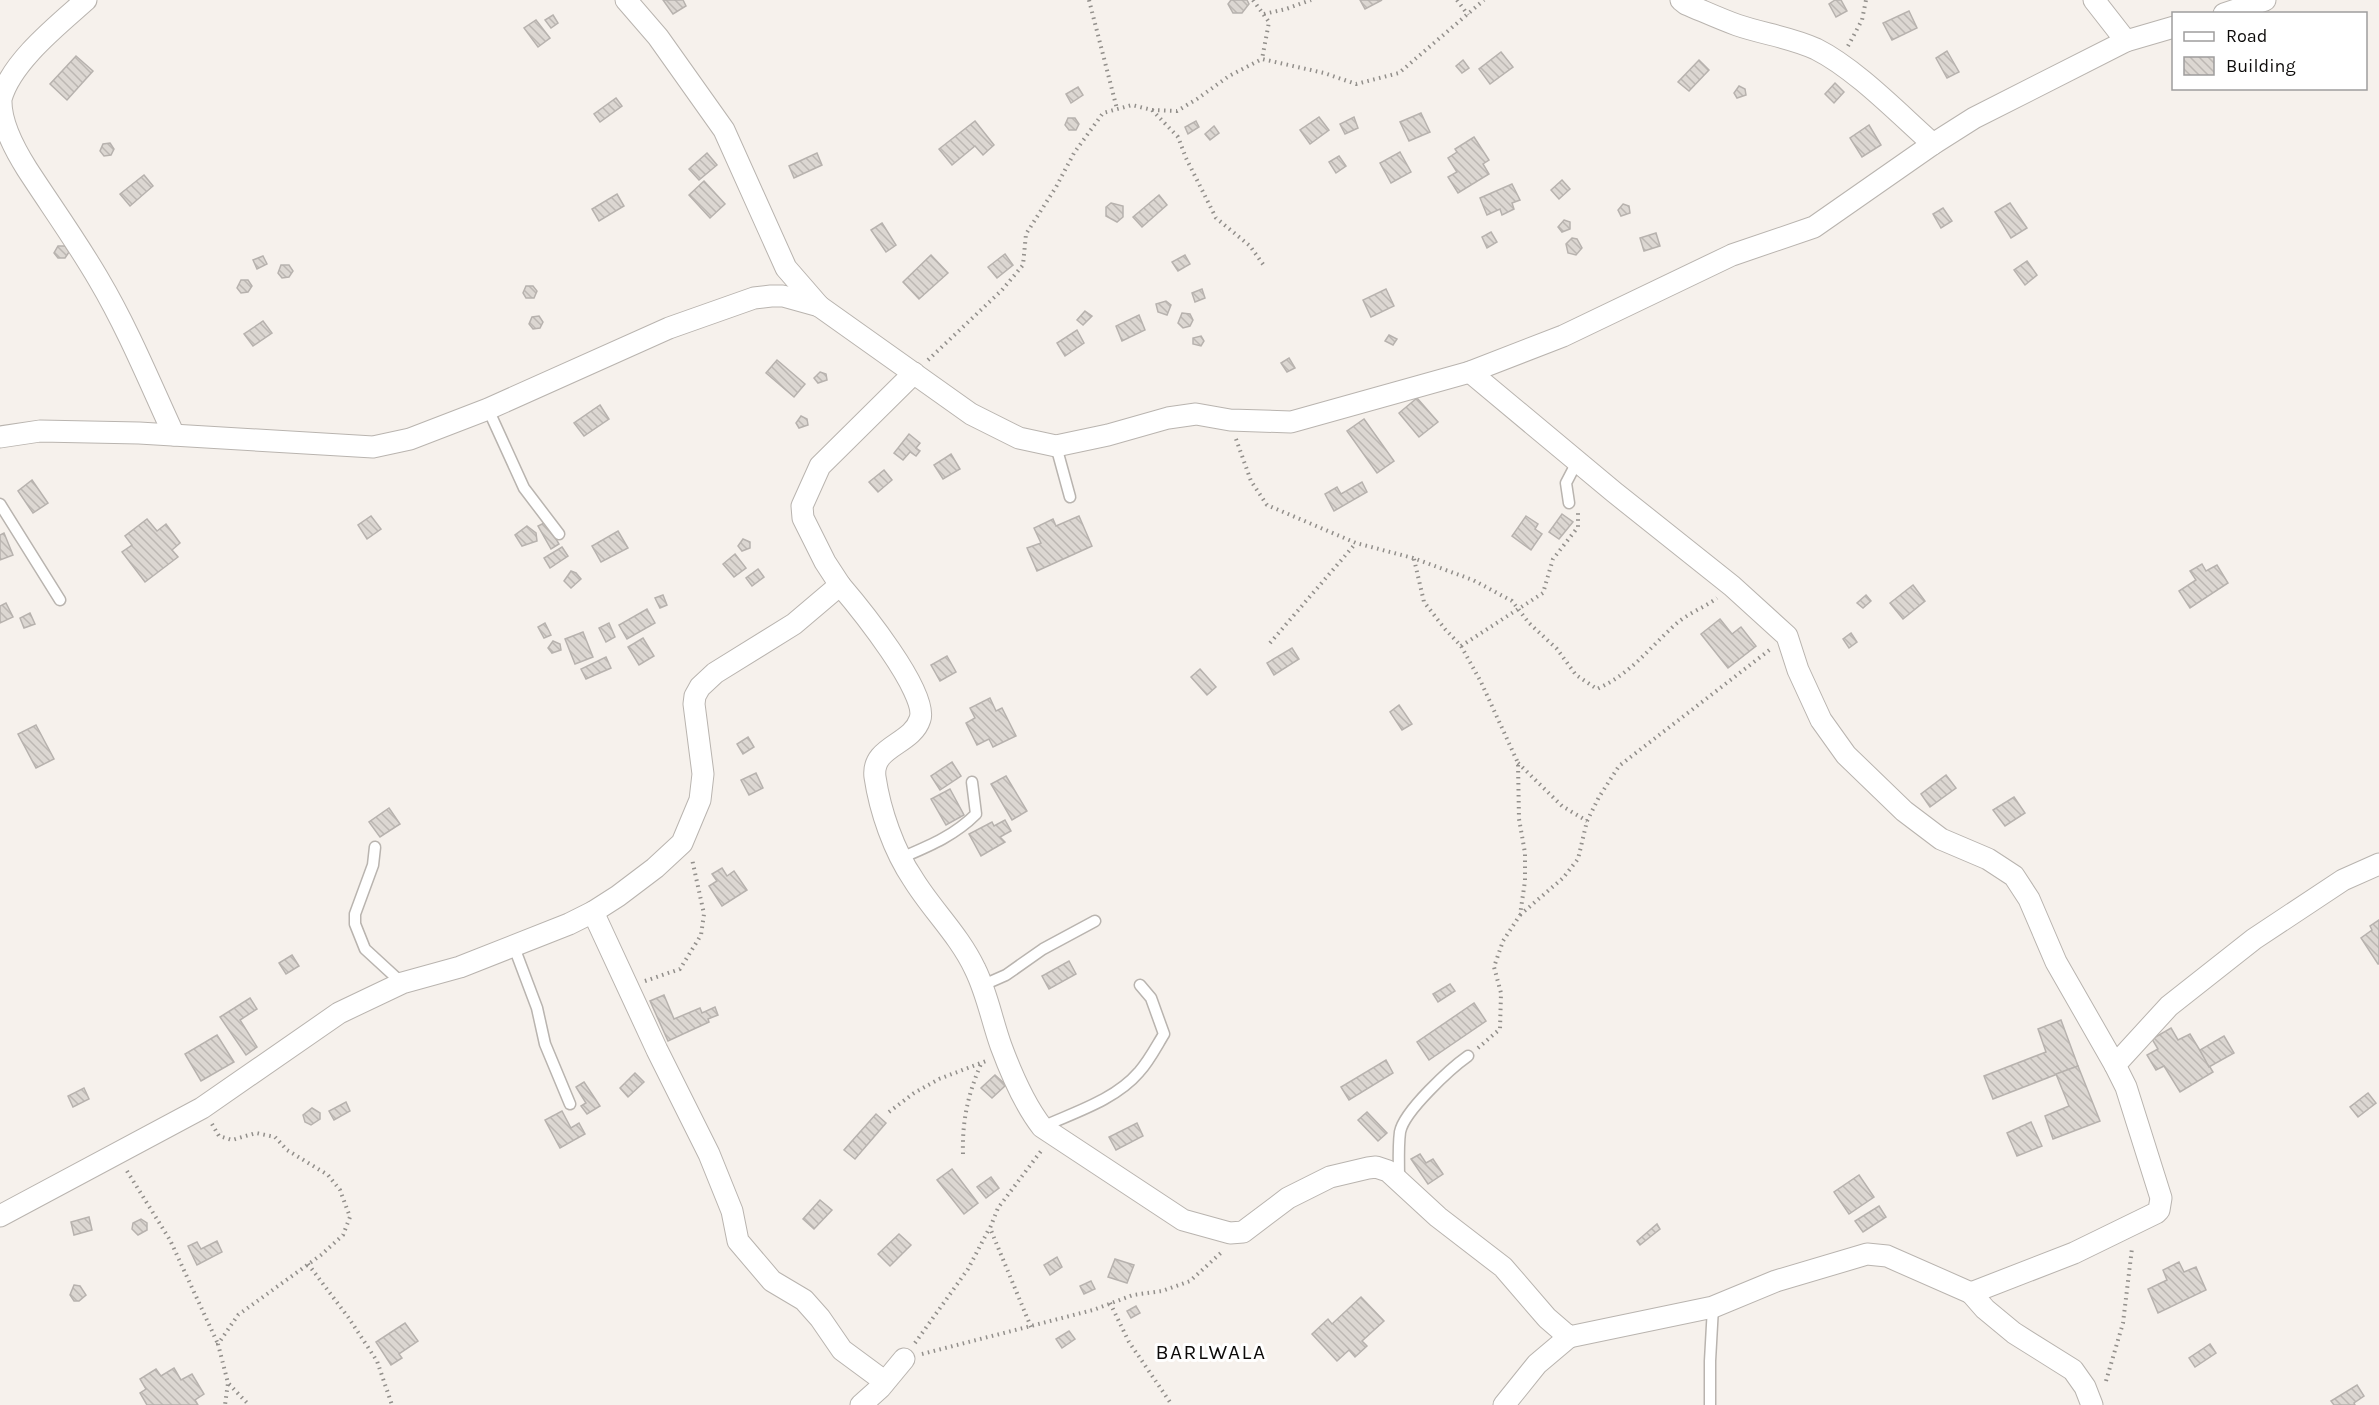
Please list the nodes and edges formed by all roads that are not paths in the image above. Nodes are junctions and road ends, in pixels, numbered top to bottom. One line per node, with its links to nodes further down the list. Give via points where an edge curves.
1 (86, 0): 14 (street, via 16,69 0,100 2,123 15,150 99,280)
2 (626, 0): 10 (street, via 658,37 724,130 786,268)
3 (1681, 0): 9 (street, via 1738,25 1794,39 1818,50 1884,100)
4 (2094, 0): 8 (street)
5 (2265, 0): 6 (street)
6 (2230, 12)
7 (2172, 28): 8 (street)
8 (2126, 41): 9 (street, via 1974,118)
9 (1933, 144): 11 (street, via 1814,227 1732,255 1563,336)
10 (819, 306): 12 (street); 13 (street, via 783,296 754,298 669,328)
11 (1470, 372): 16 (street, via 1291,422 1230,420 1196,414); 17 (street)
12 (914, 373): 16 (street, via 971,414 1019,438); 22 (street, via 820,466 802,506 803,518)
13 (488, 409): 14 (street, via 411,440 373,447); 21 (lane, via 524,488)
14 (174, 435): 15 (street, via 40,431)
15 (0, 437)
16 (1056, 446): 18 (lane)
17 (1578, 460): 19 (lane, via 1566,483); 35 (street, via 1787,636 1821,720 1846,755 1941,839 1988,859 2014,876 2029,899 2067,983)
18 (1070, 496)
19 (1569, 503)
20 (0, 504): 23 (lane)
21 (559, 534)
22 (840, 585): 26 (street, via 880,634 913,690 921,712 913,730 880,756 876,765 880,799); 28 (street, via 794,624 700,687 694,704 703,774 700,800 682,843 655,868)
23 (60, 600)
24 (972, 782): 26 (lane, via 976,814 943,840)
25 (375, 847): 31 (lane, via 355,924 365,949)
26 (900, 858): 33 (street, via 963,945)
27 (2379, 864): 35 (street, via 2343,880 2254,939 2169,1006)
28 (593, 912): 30 (street); 44 (street, via 709,1154 732,1211 738,1241 772,1281 804,1300 842,1350)
29 (1095, 921): 33 (lane)
30 (514, 947): 31 (street); 36 (lane, via 537,1008 545,1044)
31 (402, 983): 39 (street, via 339,1013 202,1108)
32 (1140, 985): 37 (lane, via 1151,998 1164,1034 1152,1053 1138,1073 1116,1092)
33 (981, 986): 37 (street, via 1003,1051 1030,1112)
34 (1468, 1056): 38 (lane, via 1441,1078 1401,1129)
35 (2115, 1065): 40 (street, via 2127,1087 2161,1198 2159,1210 2074,1253)
36 (570, 1104)
37 (1046, 1130): 38 (street, via 1183,1220 1230,1233 1243,1232 1288,1198 1330,1177 1377,1167)
38 (1399, 1179): 42 (street, via 1438,1217 1503,1267)
39 (0, 1216)
40 (1971, 1293): 41 (street, via 1887,1256 1867,1254 1776,1281); 48 (street, via 2014,1333 2073,1370)
41 (1713, 1307): 42 (street); 47 (lane)
42 (1569, 1337): 46 (street, via 1537,1364)
43 (904, 1359): 44 (street)
44 (884, 1381): 45 (street)
45 (861, 1405)
46 (1504, 1405)
47 (1710, 1405)
48 (2092, 1405)

